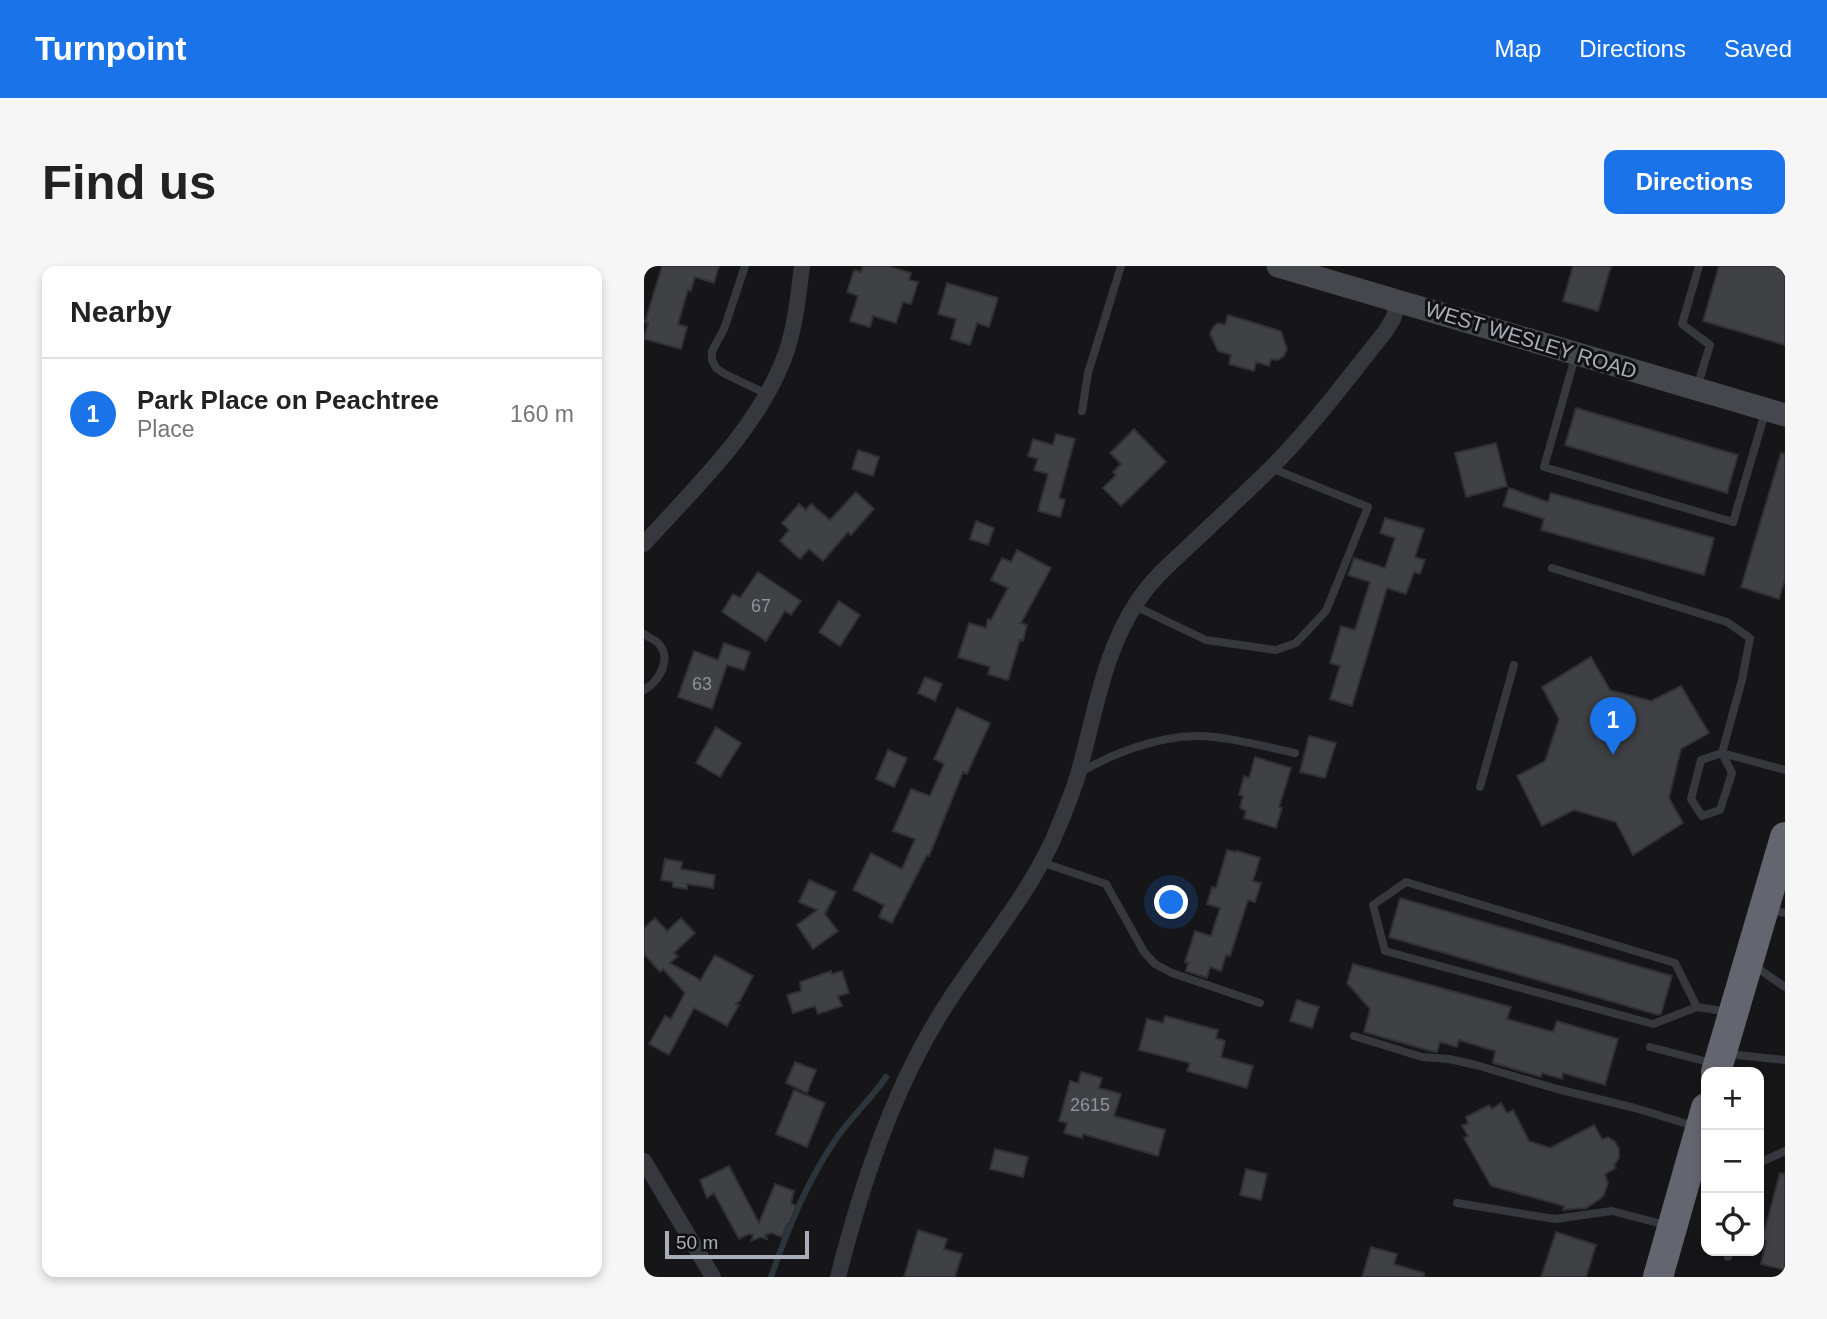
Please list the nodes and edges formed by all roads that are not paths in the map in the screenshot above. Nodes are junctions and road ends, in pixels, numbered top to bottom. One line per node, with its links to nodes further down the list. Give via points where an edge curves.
1 (745, 266): 9 (lane, via 712,360 725,374)
2 (802, 266): 9 (street, via 796,317 784,360)
3 (1121, 266): 10 (lane, via 1088,373)
4 (1278, 266): 6 (street, WEST WESLEY ROAD)
5 (1699, 266): 8 (lane, via 1682,324 1710,345)
6 (1399, 301): 7 (street, WEST WESLEY ROAD); 12 (street, via 1385,332)
7 (1576, 354): 8 (street, WEST WESLEY ROAD); 11 (lane, via 1544,467 1733,522)
8 (1697, 389): 11 (street, WEST WESLEY ROAD)
9 (767, 394): 13 (street, via 734,444)
10 (1082, 411)
11 (1775, 413)
12 (1271, 468): 15 (street, via 1160,572); 15 (lane, via 1368,507 1326,611 1296,643 1276,650 1206,640)
13 (645, 539)
14 (1552, 568): 20 (lane, via 1727,622 1750,638)
15 (1135, 606): 22 (street, via 1097,695)
16 (644, 634): 18 (lane, via 659,644 664,656 660,677)
17 (1514, 664): 23 (lane)
18 (644, 690)
19 (1295, 753): 22 (lane, via 1197,736 1172,738 1153,741)
20 (1722, 753): 20 (lane, via 1702,760 1691,799 1702,816 1720,810 1732,773); 21 (lane)
21 (1785, 770)
22 (1078, 773): 25 (street)
23 (1480, 786)
24 (1785, 837): 26 (highway)
25 (1041, 862): 29 (lane, via 1105,884 1155,964); 43 (street, via 940,1014 913,1064 873,1160)
26 (1774, 911): 27 (highway)
27 (1748, 962): 28 (lane); 31 (highway)
28 (1785, 987)
29 (1260, 1003)
30 (1697, 1007): 30 (lane, via 1675,963 1406,881 1373,905 1385,951 1653,1024); 31 (lane)
31 (1734, 1012): 35 (highway)
32 (1354, 1036): 36 (lane, via 1635,1108)
33 (1650, 1047): 35 (lane)
34 (1785, 1060): 35 (lane)
35 (1719, 1064)
36 (1701, 1137): 41 (highway)
37 (1785, 1150): 38 (lane)
38 (1764, 1160)
39 (644, 1161): 42 (street)
40 (1457, 1203): 41 (lane, via 1555,1219 1612,1211)
41 (1672, 1227): 44 (highway)
42 (713, 1277)
43 (838, 1277)
44 (1658, 1277)

